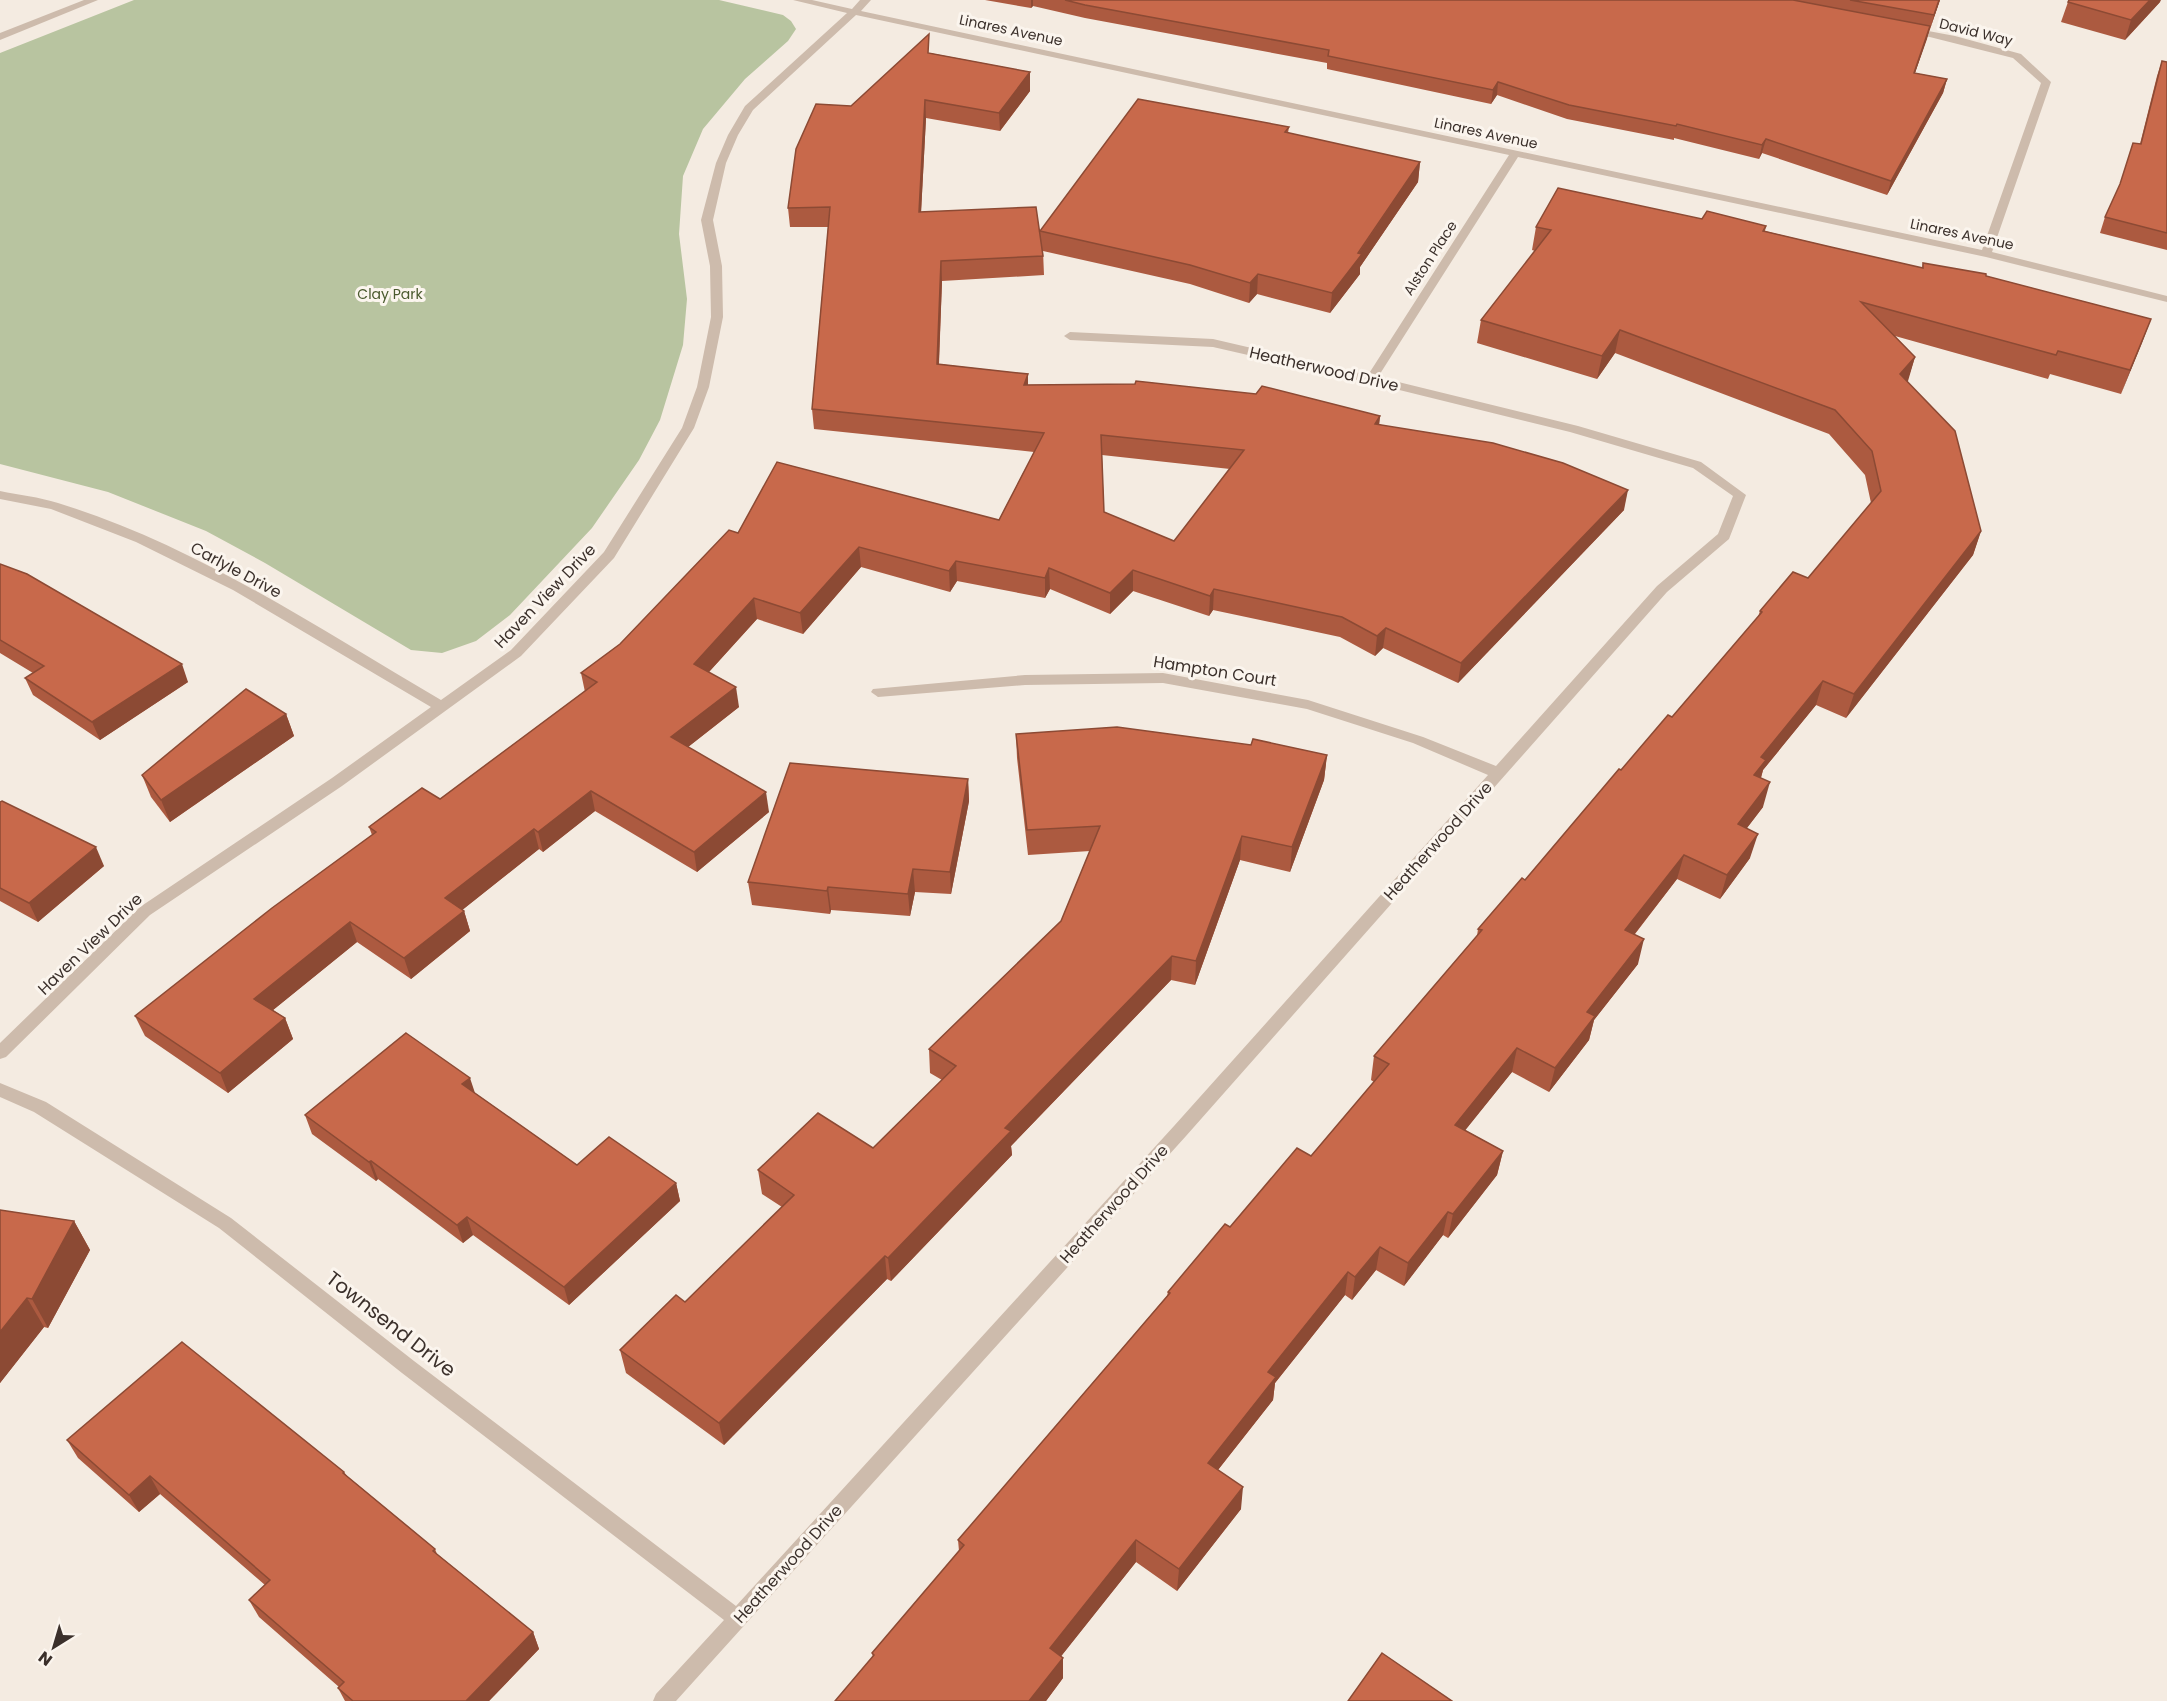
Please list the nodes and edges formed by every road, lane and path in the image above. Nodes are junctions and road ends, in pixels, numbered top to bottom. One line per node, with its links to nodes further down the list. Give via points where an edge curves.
1 (93, 0): 6 (street)
2 (798, 0): 4 (street, Linares Avenue)
3 (866, 0): 4 (street, Haven View Drive)
4 (853, 12): 7 (street, Linares Avenue); 14 (street, Haven View Drive, via 749,108 721,163 707,220 716,266 717,317 703,387 688,428 665,468 609,555 567,601 516,653)
5 (1897, 28): 8 (street, David Way, via 2017,56 2046,82)
6 (0, 37)
7 (1515, 154): 8 (street, Linares Avenue); 11 (street, Alston Place)
8 (1986, 254): 9 (street, Linares Avenue)
9 (2167, 299)
10 (1070, 336): 11 (street, Heatherwood Drive, via 1213,343)
11 (1371, 379): 15 (street, Heatherwood Drive, via 1574,429 1697,465 1740,495 1724,536 1662,589)
12 (0, 495): 14 (street, Carlyle Drive, via 54,506 141,539 238,587)
13 (878, 692): 15 (street, Hampton Court, via 1025,680 1162,678 1308,705 1418,740)
14 (442, 706): 16 (street, Haven View Drive, via 145,911)
15 (1498, 773): 18 (street, Heatherwood Drive)
16 (0, 1053)
17 (0, 1090): 18 (street, Townsend Drive, via 40,1107 225,1223)
18 (738, 1619): 19 (street, Heatherwood Drive)
19 (663, 1701)

